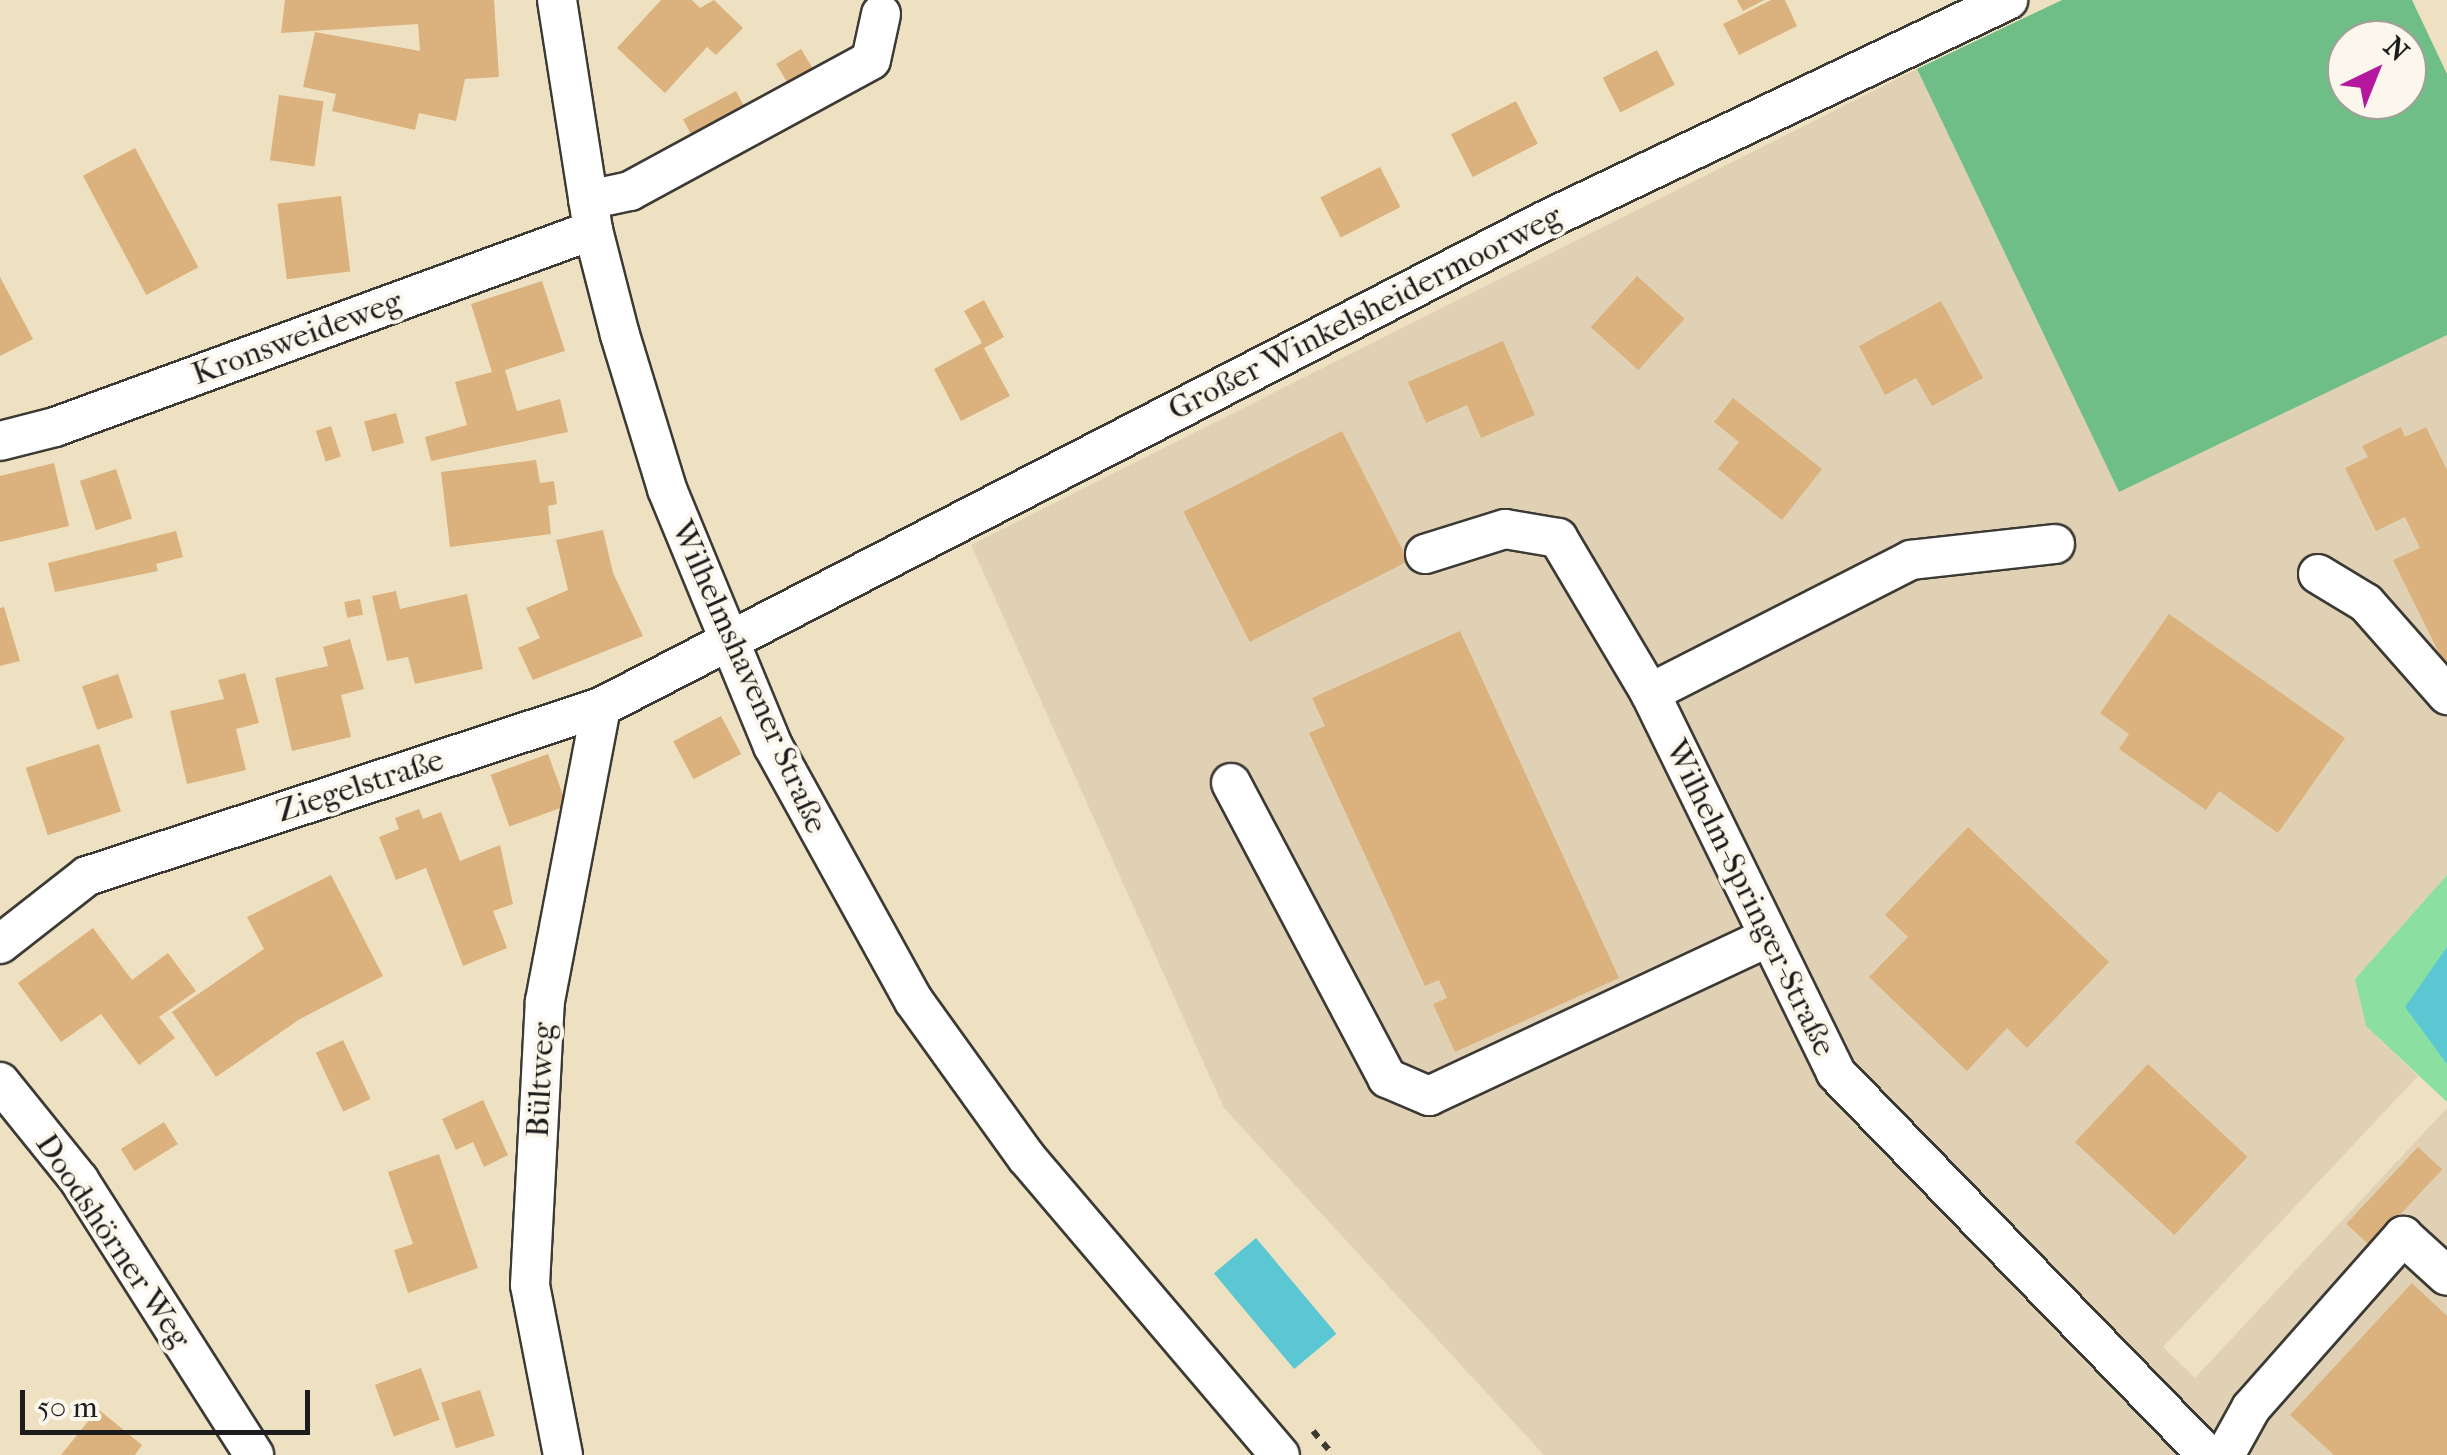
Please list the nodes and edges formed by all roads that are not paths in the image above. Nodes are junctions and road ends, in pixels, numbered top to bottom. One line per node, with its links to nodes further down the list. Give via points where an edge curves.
1 (557, 0): 4 (street, Wilhelmshavener Straße)
2 (2008, 0): 9 (street, Großer Winkelsheidermoorweg, via 1546,220)
3 (881, 14): 4 (street, Kronsweideweg, via 871,60)
4 (590, 215): 5 (street, Kronsweideweg, via 54,427); 9 (street, Wilhelmshavener Straße, via 666,489)
5 (0, 441)
6 (2055, 544): 10 (street, via 1911,560)
7 (1425, 554): 10 (street, Wilhelm-Springer-Straße, via 1505,529 1558,538)
8 (2318, 574): 11 (street, via 2366,603)
9 (727, 638): 12 (street, Ziegelstraße); 20 (street, Wilhelmshavener Straße, via 833,864 914,1001 1027,1158)
10 (1650, 692): 14 (street, Wilhelm-Springer-Straße)
11 (2447, 695)
12 (601, 707): 15 (street, Ziegelstraße, via 88,876); 19 (street, Bültweg, via 545,1001 530,1285)
13 (1231, 782): 14 (street, via 1388,1078 1430,1096)
14 (1769, 937): 21 (street, Wilhelm-Springer-Straße, via 1836,1073)
15 (0, 944)
16 (0, 1082): 18 (street, Doodshörner Weg, via 79,1180)
17 (2447, 1276): 22 (street, via 2403,1236 2252,1408)
18 (254, 1455)
19 (563, 1455)
20 (1280, 1455)
21 (2207, 1455)
22 (2224, 1455)

